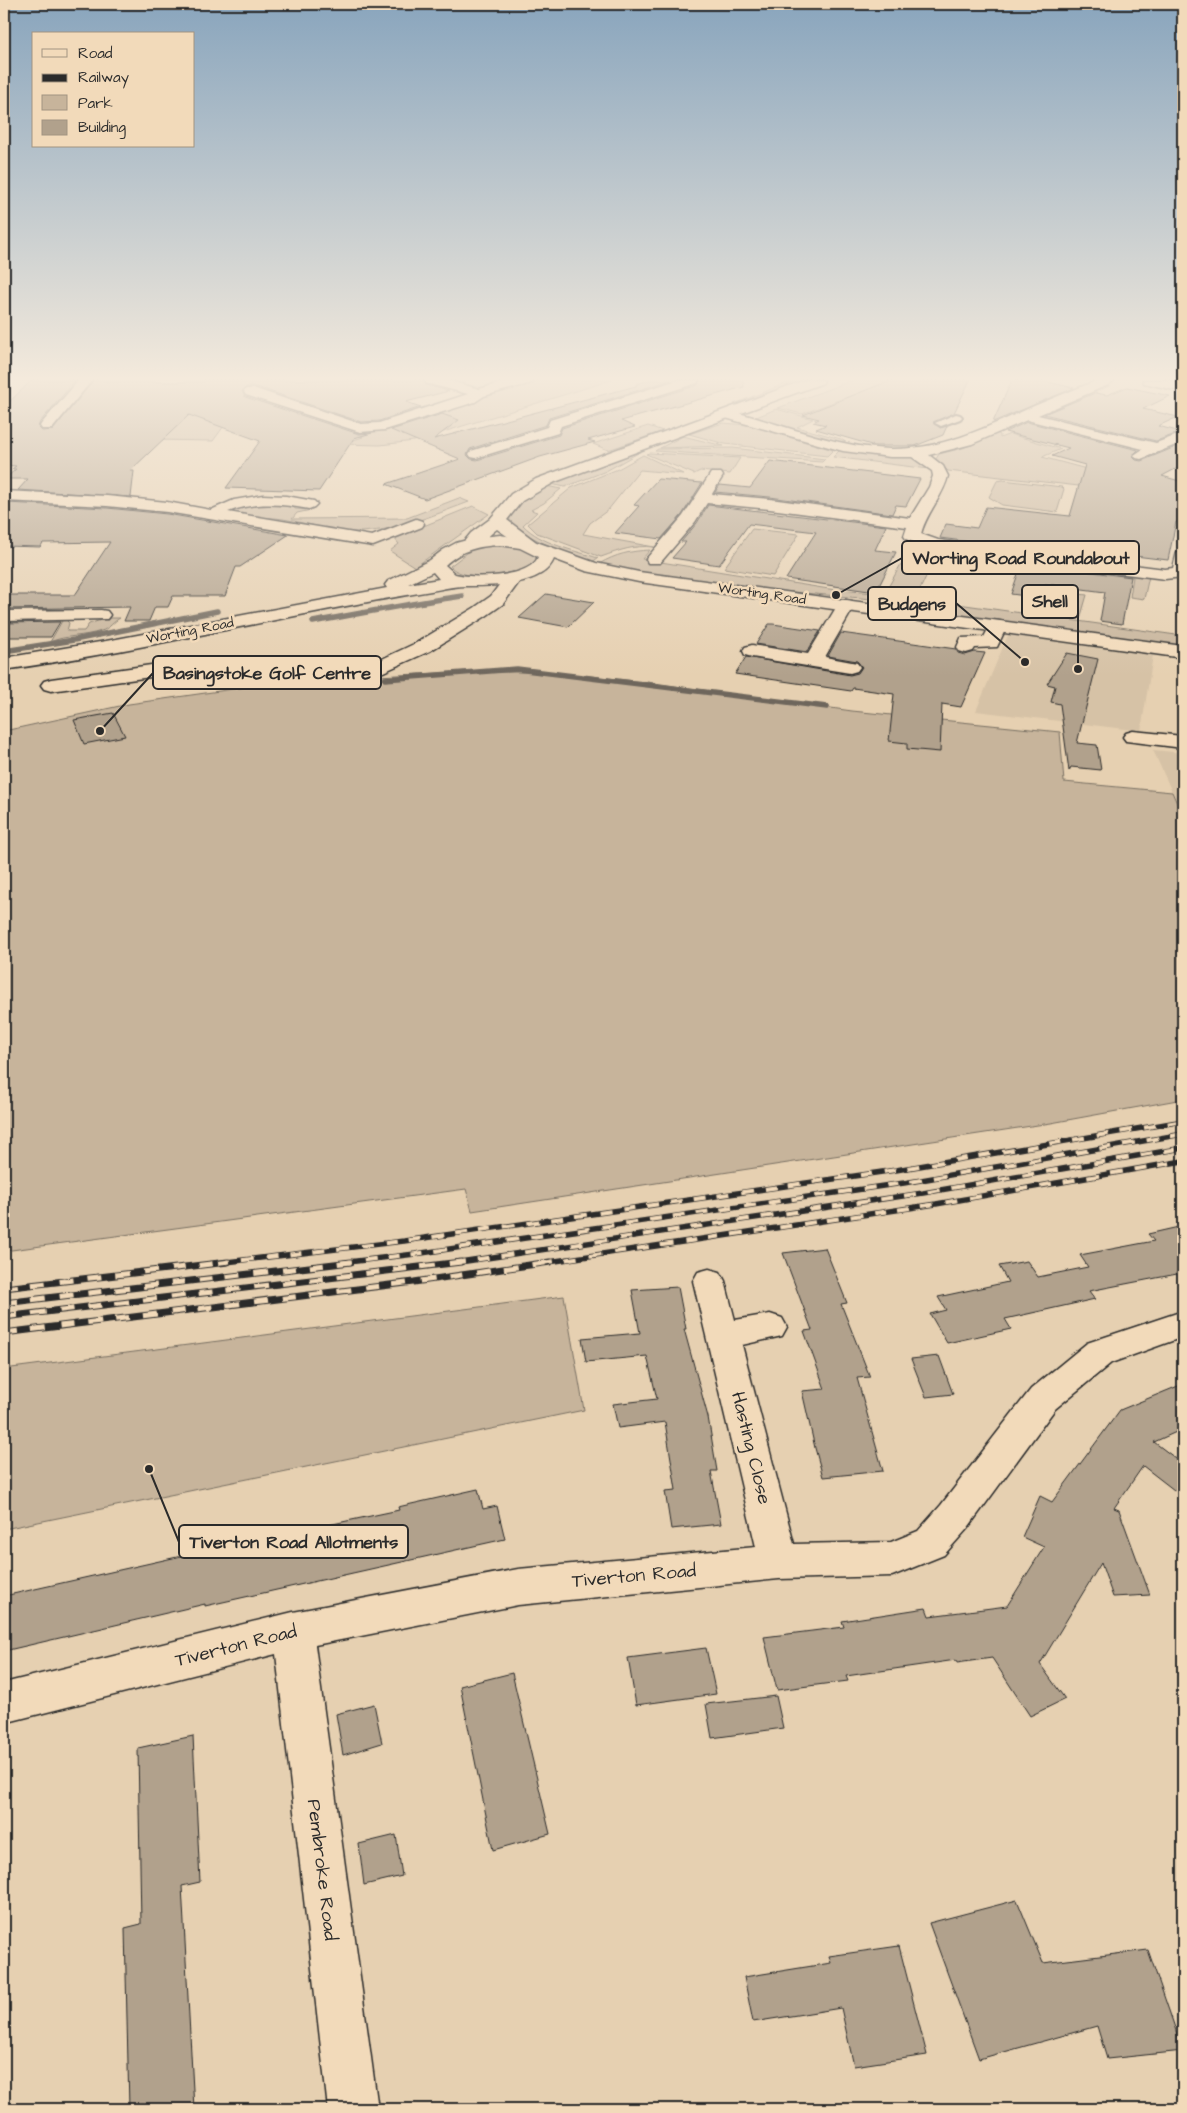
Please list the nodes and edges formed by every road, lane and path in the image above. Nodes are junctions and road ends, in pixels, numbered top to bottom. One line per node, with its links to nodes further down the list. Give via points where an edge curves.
1 (551, 479): 8 (street, via 512,501)
2 (715, 479): 5 (street)
3 (939, 479): 9 (street)
4 (4, 496): 7 (street, via 107,501)
5 (704, 498): 9 (street); 14 (street)
6 (309, 504): 7 (street, via 254,500)
7 (213, 513): 10 (street, via 373,541)
8 (499, 520): 11 (street, via 475,536); 12 (street)
9 (916, 522): 13 (street, via 912,536 935,545 1147,572 1181,572)
10 (416, 524)
11 (470, 544): 12 (street, via 506,540); 15 (street, Worting Road, via 450,552)
12 (534, 546): 16 (street, via 548,555 547,560 543,567); 17 (street, Worting Road, via 592,567)
13 (1183, 556)
14 (654, 559)
15 (436, 564): 18 (street, via 448,578); 19 (street, Worting Road)
16 (521, 576): 17 (street, Worting Road, via 586,574); 18 (street, Worting Road); 20 (street, Worting Road)
17 (638, 577): 21 (street, Worting Road)
18 (466, 582): 19 (street, Worting Road); 20 (street, via 484,588)
19 (375, 595): 29 (street, Worting Road)
20 (497, 600): 31 (street, Worting Road, via 429,643 370,672 330,679 242,680 216,678 187,666)
21 (846, 605): 24 (street, Worting Road); 28 (street)
22 (101, 615): 23 (street, via 77,620)
23 (4, 616)
24 (998, 626): 25 (street, via 990,643 968,642); 27 (street, Worting Road)
25 (966, 647)
26 (752, 651): 28 (street)
27 (1183, 652)
28 (814, 660): 30 (street)
29 (4, 664)
30 (850, 667)
31 (51, 685)
32 (1133, 737): 33 (street)
33 (1183, 742)
34 (709, 1281): 37 (street, Hasting Close)
35 (1183, 1324): 38 (street, Tiverton Road, via 1099,1353 1043,1399 931,1543 892,1559)
36 (770, 1327): 37 (street)
37 (723, 1335): 38 (street, Hasting Close)
38 (779, 1562): 39 (street, Tiverton Road, via 518,1587)
39 (293, 1631): 40 (street, Tiverton Road); 41 (street, Pembroke Road)
40 (4, 1703)
41 (353, 2109)

